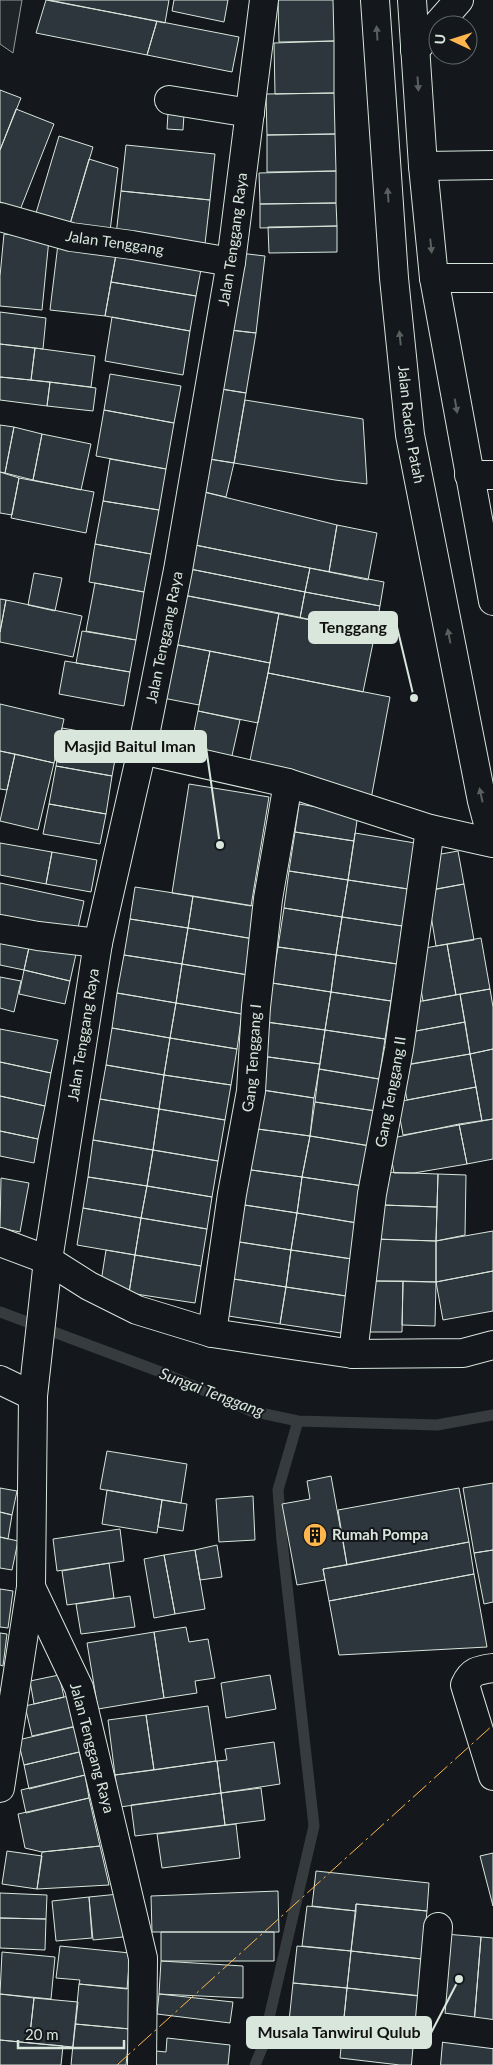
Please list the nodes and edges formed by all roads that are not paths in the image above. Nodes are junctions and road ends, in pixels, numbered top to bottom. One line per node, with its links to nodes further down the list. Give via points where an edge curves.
1 (264, 0): 7 (main road, Jalan Tenggang Raya)
2 (375, 0): 19 (main road, Jalan Raden Patah, one-way to 2, via 410,435 394,278)
3 (412, 0): 5 (main road)
4 (459, 0): 5 (main road)
5 (416, 50): 8 (main road, one-way to 8)
6 (169, 100): 7 (main road)
7 (250, 113): 11 (main road, Jalan Tenggang Raya)
8 (423, 166): 9 (main road); 12 (main road, one-way to 12)
9 (489, 166)
10 (0, 217): 11 (main road, Jalan Tenggang, via 71,237)
11 (231, 262): 16 (main road, Jalan Tenggang Raya, via 178,570)
12 (434, 278): 13 (main road); 14 (main road, one-way to 14)
13 (487, 278)
14 (481, 475): 15 (main road)
15 (493, 601)
16 (142, 750): 17 (main road); 21 (main road, Jalan Tenggang Raya)
17 (288, 783): 18 (main road); 24 (main road, Gang Tenggang I, via 268,899 251,1091)
18 (430, 830): 19 (main road); 26 (main road, Gang Tenggang II, via 399,1049 372,1194)
19 (493, 843)
20 (0, 929): 21 (main road)
21 (98, 943): 23 (main road, Jalan Tenggang Raya)
22 (0, 1242): 23 (main road)
23 (47, 1266): 24 (main road, via 137,1310); 28 (main road, Jalan Tenggang Raya)
24 (212, 1333): 26 (main road)
25 (493, 1345): 26 (main road, via 463,1352)
26 (353, 1354)
27 (0, 1380): 28 (main road)
28 (34, 1386): 29 (main road, Jalan Tenggang Raya)
29 (31, 1587): 32 (main road); 36 (main road, Jalan Tenggang Raya, via 79,1688 144,1958)
30 (493, 1668): 31 (main road, via 476,1670 465,1685)
31 (493, 1776)
32 (0, 1788)
33 (438, 1927): 34 (main road)
34 (431, 2026): 35 (main road); 37 (main road)
35 (493, 2034)
36 (142, 2065)
37 (426, 2065)

